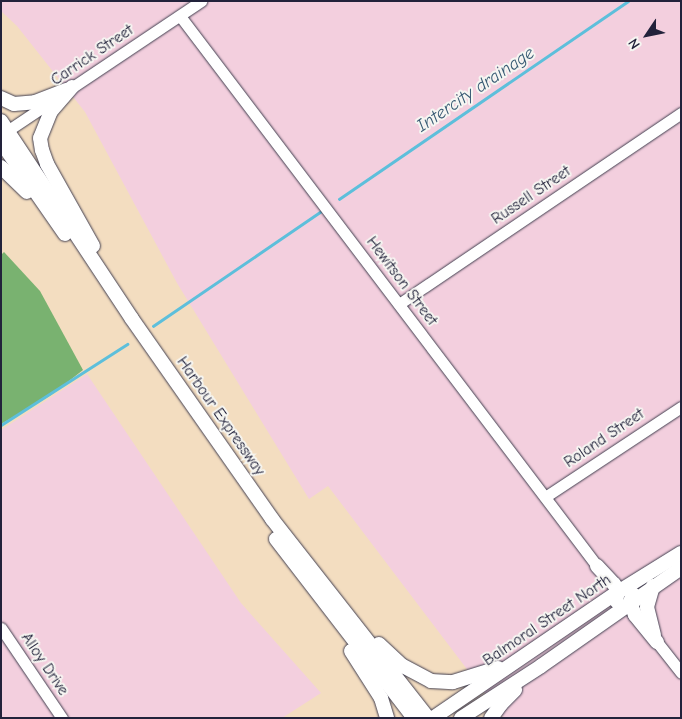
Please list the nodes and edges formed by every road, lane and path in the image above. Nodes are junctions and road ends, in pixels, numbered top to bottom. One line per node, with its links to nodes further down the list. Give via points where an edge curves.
1 (201, 1): 2 (street, Carrick Street)
2 (180, 16): 3 (street, Carrick Street); 9 (street, Hewitson Street)
3 (72, 87): 4 (main road, via 35,102 14,104); 6 (street, Carrick Street); 10 (main road, via 51,110 40,138 42,150)
4 (1, 98)
5 (681, 113): 9 (street, Russell Street)
6 (3, 132): 8 (main road, Harbour Expressway); 10 (main road, Harbour Expressway)
7 (1, 167): 8 (main road, via 20,184)
8 (73, 246): 17 (main road, Harbour Expressway)
9 (399, 304): 12 (street, Hewitson Street)
10 (126, 309): 19 (main road, Harbour Expressway, via 272,519)
11 (681, 407): 12 (street, Roland Street)
12 (545, 497): 15 (street, Hewitson Street)
13 (681, 553): 20 (main road, Balmoral Street North)
14 (681, 558): 21 (main road, via 636,589)
15 (597, 566): 20 (main road, via 607,574); 22 (main road, via 604,589)
16 (681, 568): 18 (main road, Balmoral Street North)
17 (302, 575): 30 (main road, via 381,698); 31 (main road, Harbour Expressway)
18 (653, 586): 21 (main road, Balmoral Street North); 24 (main road, via 647,607)
19 (325, 587): 26 (main road, via 386,652 403,666 431,681 464,680); 32 (main road, Harbour Expressway)
20 (618, 592): 22 (main road, Balmoral Street North); 25 (main road, via 610,611)
21 (630, 602): 24 (main road, via 640,623); 25 (main road, Balmoral Street North)
22 (598, 606): 26 (main road, Balmoral Street North)
23 (1, 628): 29 (street, Alloy Drive)
24 (657, 642): 28 (street)
25 (563, 650): 27 (main road, Balmoral Street North)
26 (515, 662): 33 (main road, Balmoral Street North)
27 (541, 666): 34 (main road, Balmoral Street North); 35 (main road, via 507,698)
28 (681, 673)
29 (62, 718)
30 (387, 718)
31 (414, 718)
32 (428, 718)
33 (433, 718)
34 (461, 718)
35 (492, 718)

